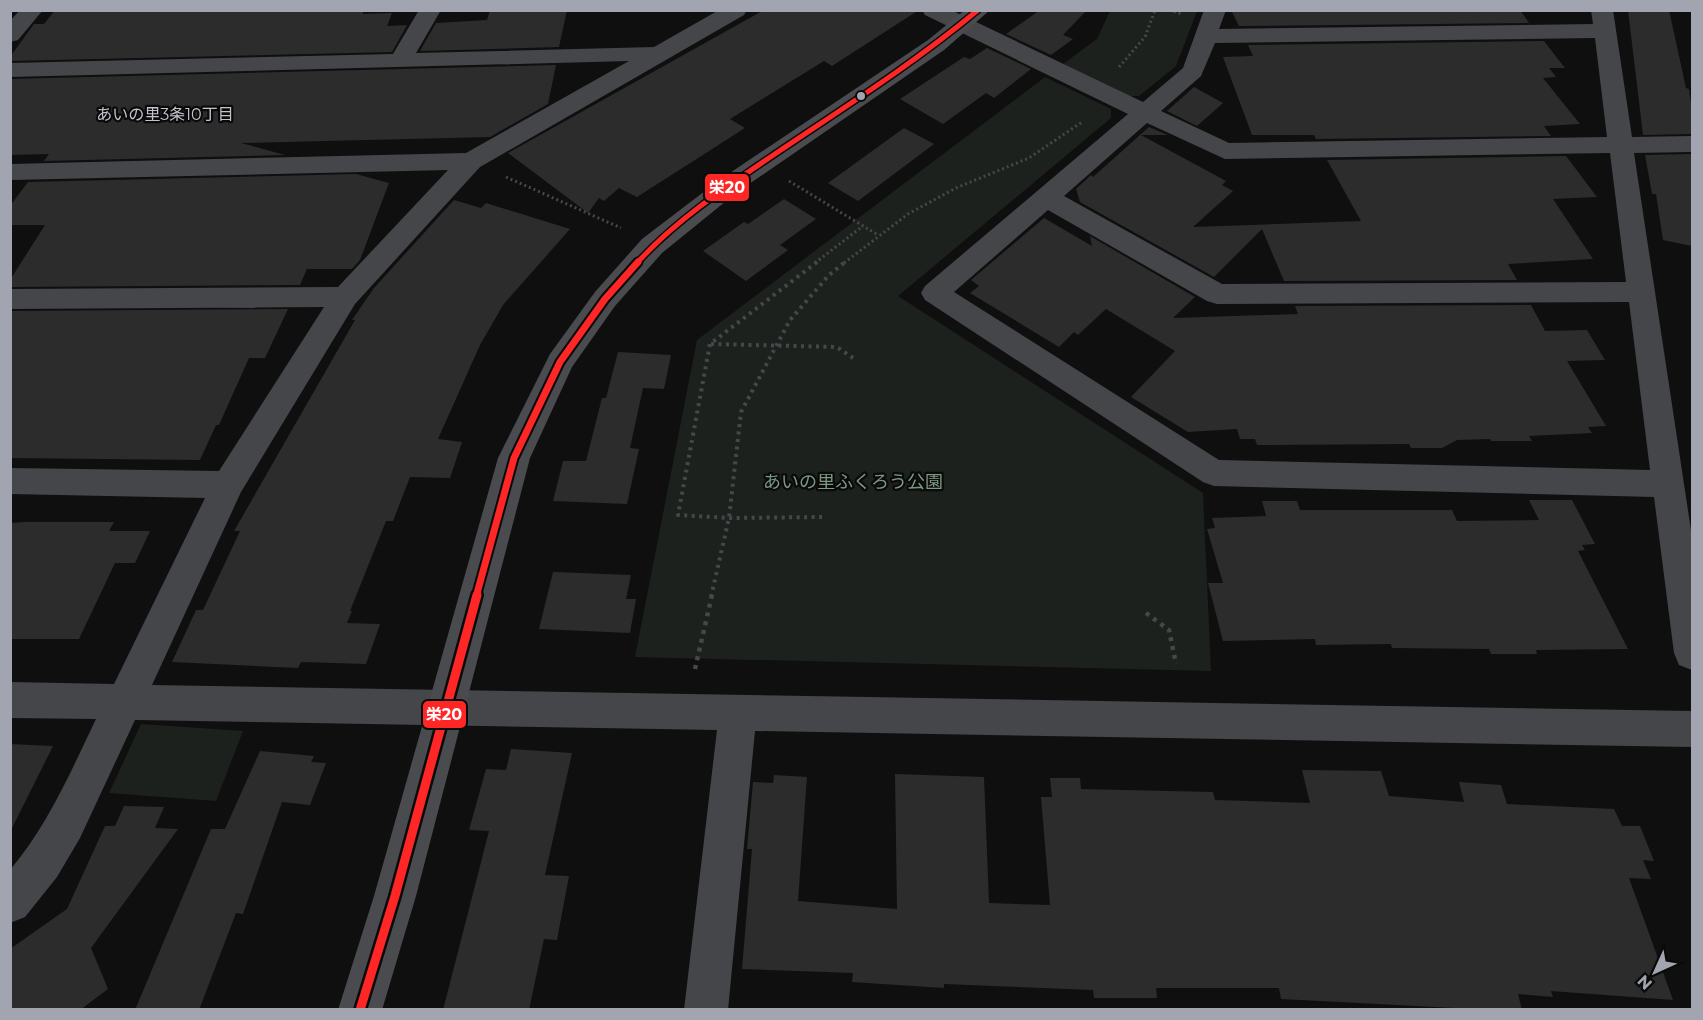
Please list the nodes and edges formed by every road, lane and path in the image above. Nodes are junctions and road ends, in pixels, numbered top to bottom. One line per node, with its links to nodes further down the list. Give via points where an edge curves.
1 (32, 10): 9 (street)
2 (430, 10): 11 (street)
3 (736, 10): 10 (street)
4 (933, 10): 6 (street)
5 (1155, 10): 13 (path, via 1144,37 1113,74 1132,82)
6 (970, 18): 13 (street); 41 (street, via 727,187 652,246 605,299 560,362 514,458)
7 (1603, 21): 8 (street); 16 (street)
8 (1211, 23): 14 (street, via 1193,72)
9 (10, 35)
10 (658, 54): 11 (street); 17 (street)
11 (402, 60): 12 (street)
12 (10, 70)
13 (1114, 99): 14 (street); 23 (path, via 1046,149 956,188)
14 (1144, 114): 16 (street, via 1225,151); 20 (street)
15 (1692, 144): 16 (street)
16 (1621, 146): 24 (street)
17 (471, 161): 18 (street); 22 (path); 25 (street)
18 (10, 172)
19 (789, 181): 21 (path)
20 (1046, 198): 24 (street, via 1217,294); 31 (street, via 935,293 1214,472)
21 (863, 226): 23 (path); 27 (path)
22 (621, 228)
23 (878, 235): 28 (path, via 829,275 790,320)
24 (1641, 292): 31 (street)
25 (345, 297): 26 (street); 32 (street)
26 (10, 299)
27 (710, 344): 28 (path); 34 (path, via 678,515)
28 (776, 344): 29 (path, via 837,347); 34 (path, via 741,412)
29 (853, 358)
30 (10, 481): 32 (street)
31 (1668, 484): 36 (street)
32 (228, 485): 40 (street)
33 (822, 517): 34 (path)
34 (729, 518): 38 (path)
35 (1146, 613): 37 (path, via 1169,630)
36 (1692, 653)
37 (1176, 664)
38 (695, 669)
39 (10, 700): 40 (street)
40 (125, 703): 41 (street); 44 (street, via 43,864)
41 (446, 709): 42 (street); 45 (street)
42 (738, 714): 43 (street); 46 (street)
43 (1692, 729)
44 (10, 902)
45 (360, 1010)
46 (706, 1010)

